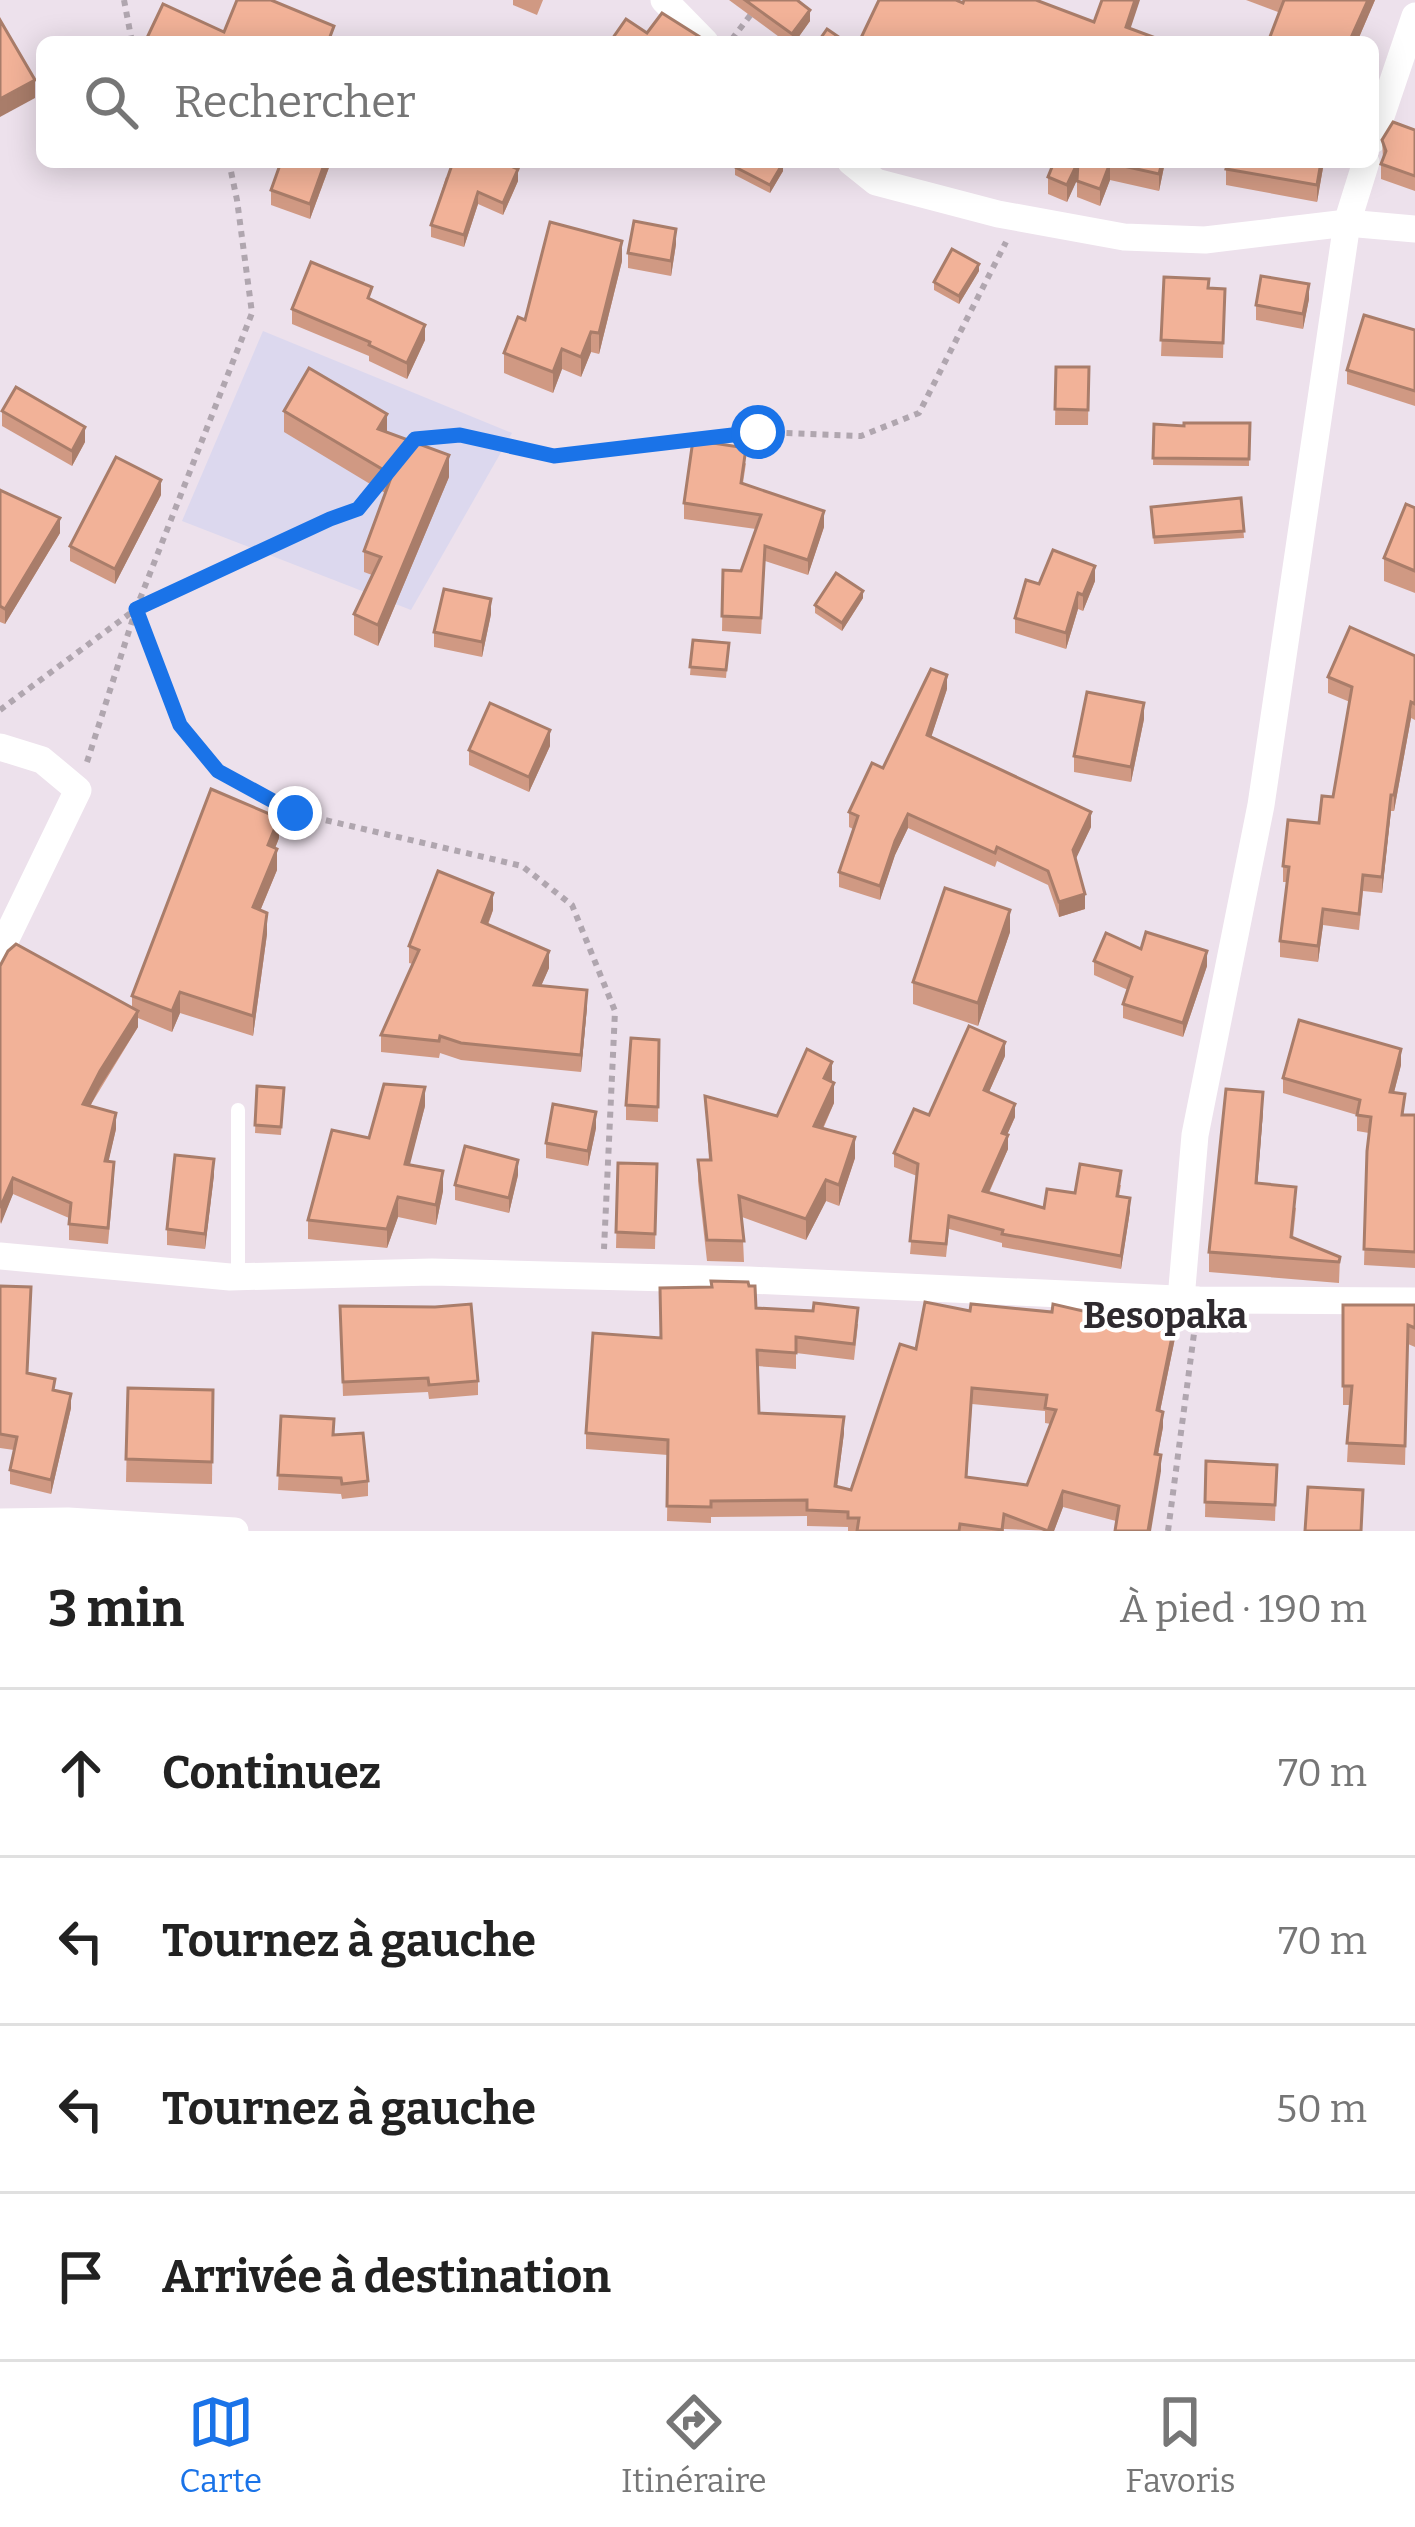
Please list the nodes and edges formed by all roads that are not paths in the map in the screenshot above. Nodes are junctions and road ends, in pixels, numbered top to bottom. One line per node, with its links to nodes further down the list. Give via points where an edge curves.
1 (664, 0): 3 (street)
2 (1415, 16): 4 (street)
3 (699, 36)
4 (1379, 122)
5 (858, 168): 7 (street, via 876,182 1124,236 1205,240)
6 (1364, 168): 7 (street)
7 (1347, 223): 8 (street); 14 (street, via 1261,805 1195,1135)
8 (1415, 229)
9 (0, 747): 10 (street, via 42,760 78,790)
10 (0, 951)
11 (238, 1110): 13 (lane)
12 (0, 1256): 13 (street)
13 (238, 1276): 14 (street, via 602,1276)
14 (1190, 1299): 15 (street)
15 (1415, 1301)
16 (0, 1522): 17 (street)
17 (235, 1531)

